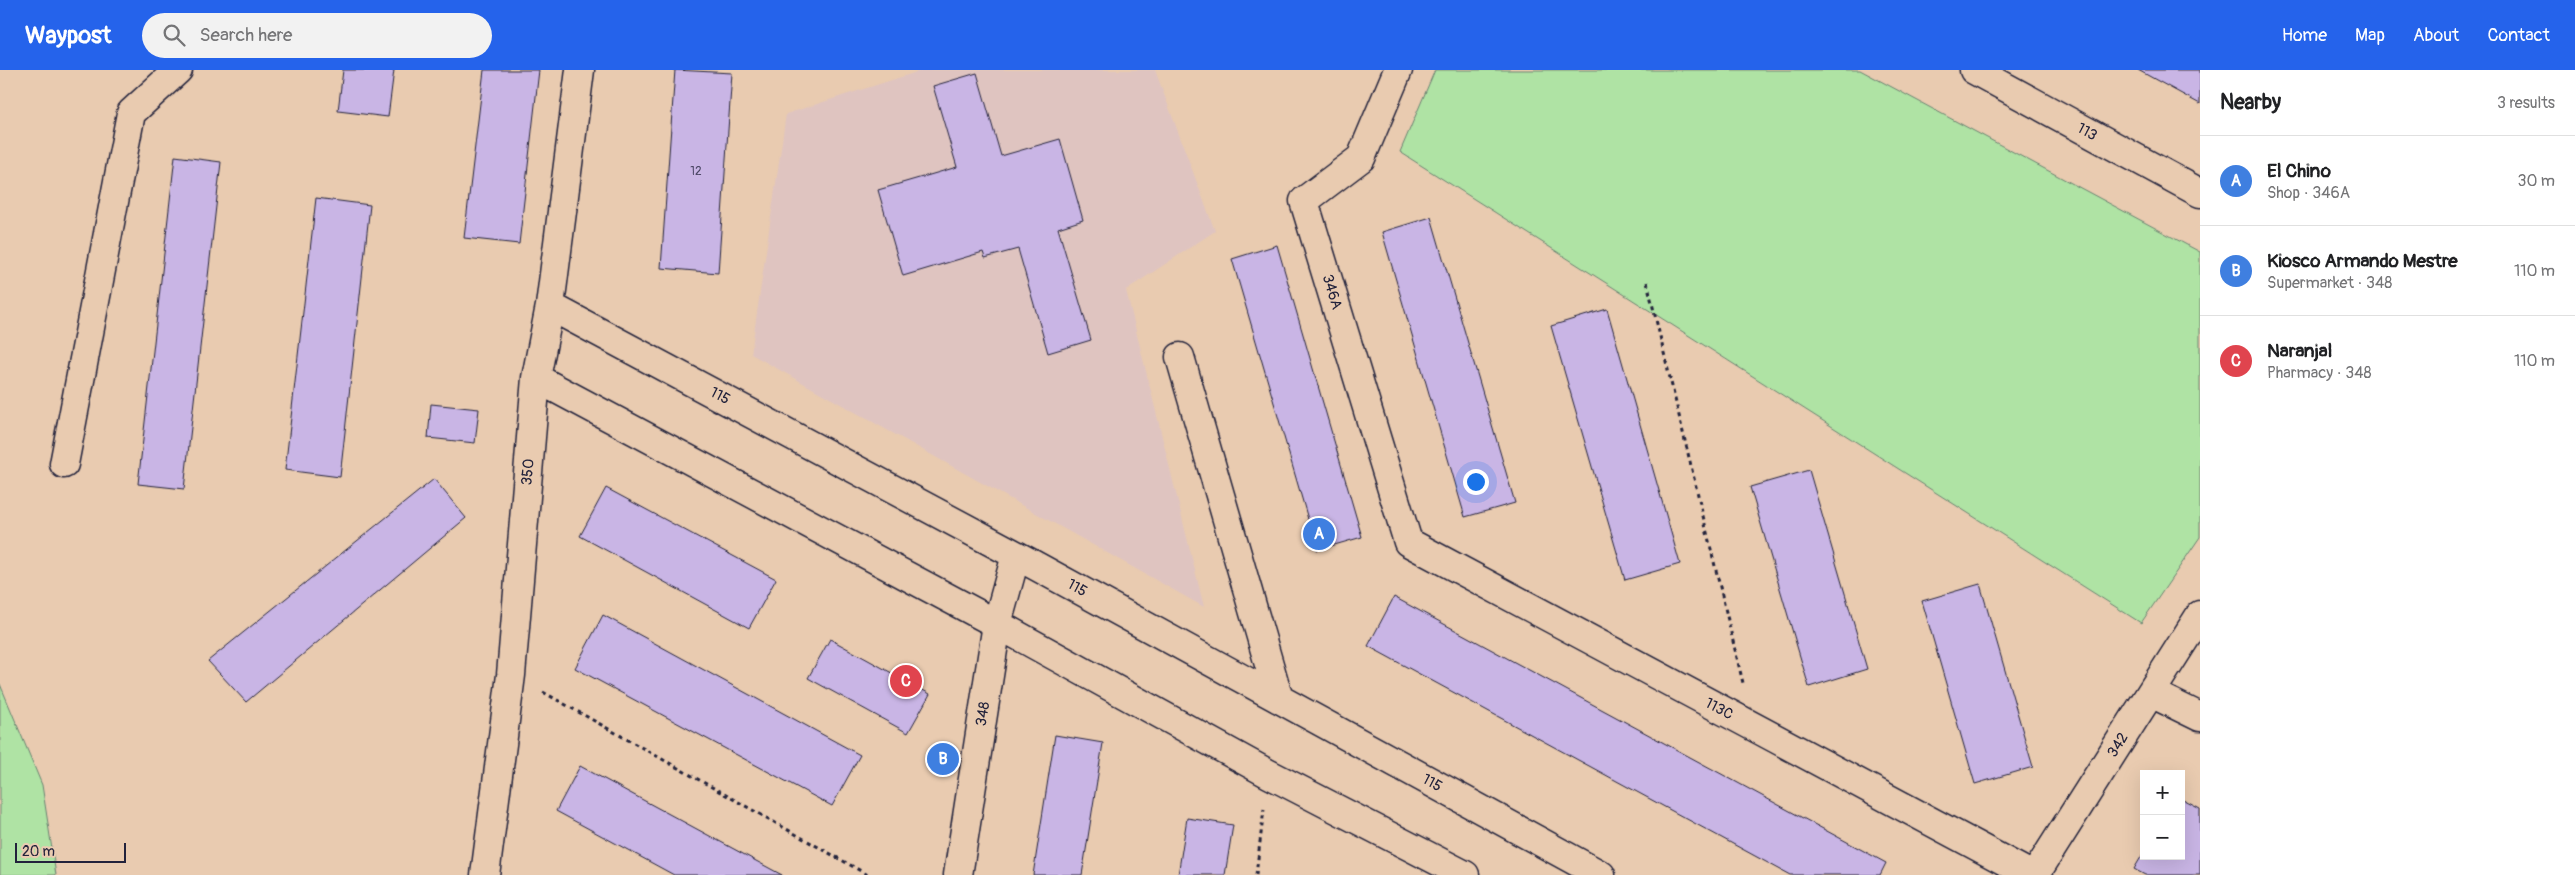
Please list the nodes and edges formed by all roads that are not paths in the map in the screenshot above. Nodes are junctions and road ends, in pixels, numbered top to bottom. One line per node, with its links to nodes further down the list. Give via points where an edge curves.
1 (178, 70): 9 (street, via 131,113)
2 (580, 70): 6 (street, 350)
3 (1398, 70): 10 (street, 346A, via 1361,158 1304,201)
4 (1974, 70): 5 (street, 113)
5 (2200, 193)
6 (550, 306): 8 (street, 350); 11 (street, 115)
7 (1180, 357): 15 (street)
8 (536, 378): 13 (street); 17 (street, 350, via 512,675)
9 (64, 464)
10 (1408, 542): 21 (street, 113C)
11 (1016, 555): 13 (street, 348); 15 (street, 115)
12 (2200, 615): 14 (street, 342)
13 (997, 624): 18 (street, 348); 19 (street, via 1268,774)
14 (2151, 693): 16 (street); 22 (street, 342)
15 (1279, 699): 20 (street, 115)
16 (2200, 717)
17 (486, 875)
18 (958, 875)
19 (1465, 875)
20 (1601, 875)
21 (2031, 875)
22 (2035, 875)

